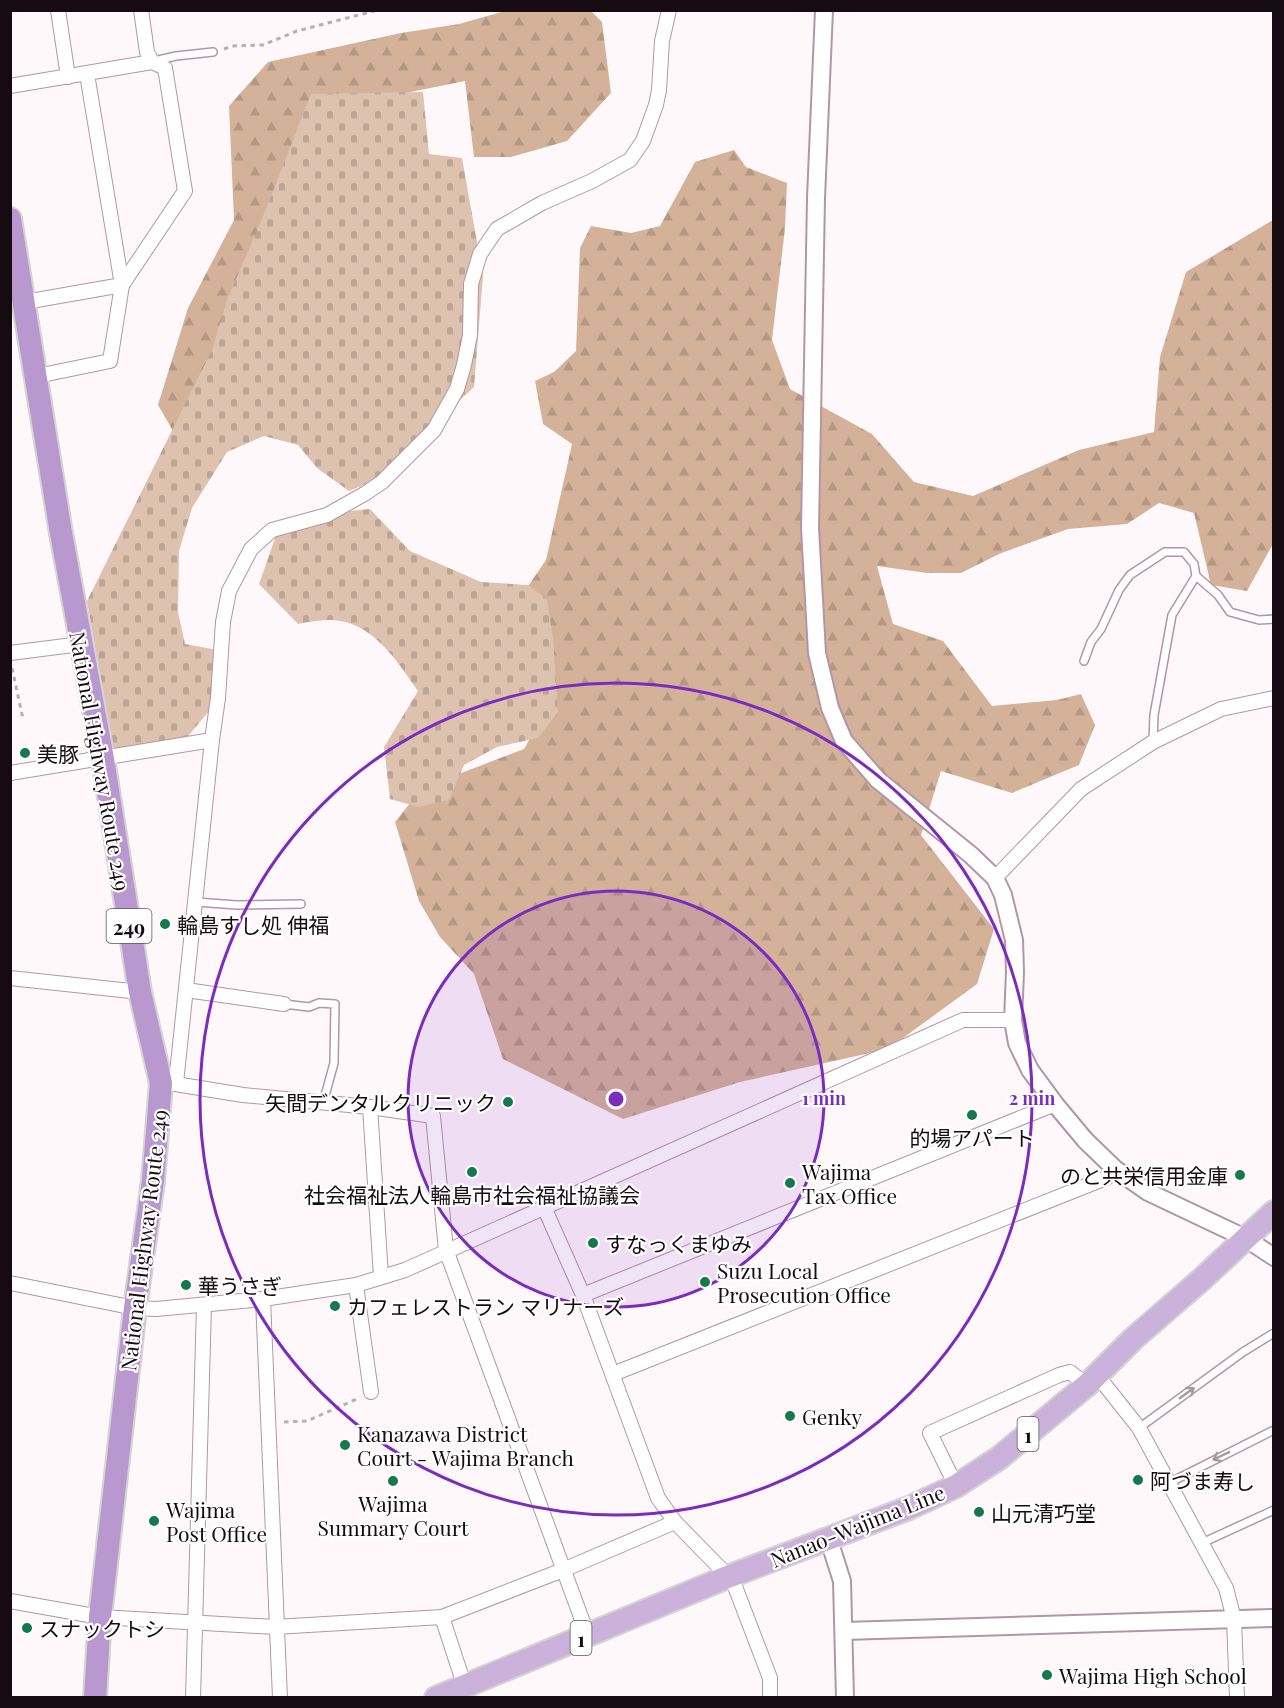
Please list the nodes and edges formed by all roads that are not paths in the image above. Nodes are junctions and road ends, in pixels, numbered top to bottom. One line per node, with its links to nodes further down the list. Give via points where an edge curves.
1 (58, 10): 8 (street)
2 (141, 10): 6 (street)
3 (669, 10): 20 (street, via 656,105 643,141 630,160 497,230 480,254 471,284 470,335 464,365 457,389 435,430 366,493 327,515 272,530 251,549 229,591)
4 (824, 10): 24 (street, via 810,528 817,652 830,708 844,741 878,780)
5 (213, 52): 6 (lane)
6 (152, 62): 7 (street); 11 (street, via 165,68 185,190)
7 (87, 74): 8 (street); 11 (street)
8 (68, 77): 9 (street)
9 (10, 86)
10 (10, 219): 12 (highway, National Highway Route 249 / 249)
11 (122, 285): 12 (street); 13 (street, via 110,361)
12 (22, 316): 13 (highway, National Highway Route 249 / 249)
13 (37, 376): 16 (highway, National Highway Route 249 / 249)
14 (1196, 576): 15 (lane, via 1230,612 1259,620); 18 (lane, via 1194,564 1184,552 1165,552 1130,575); 21 (lane, via 1172,615 1154,715)
15 (1274, 619)
16 (81, 644): 17 (street); 22 (highway, National Highway Route 249 / 249)
17 (10, 653)
18 (1084, 661)
19 (1274, 698): 21 (street, via 1221,709)
20 (212, 740): 22 (street); 25 (street)
21 (1153, 742): 24 (street, via 1081,789)
22 (103, 759): 23 (street); 29 (highway, National Highway Route 249 / 249)
23 (10, 773)
24 (995, 878): 31 (street, via 1014,940)
25 (196, 902): 26 (lane); 28 (street)
26 (301, 904)
27 (10, 978): 29 (street)
28 (186, 990): 30 (street); 32 (street)
29 (140, 992): 32 (highway, National Highway Route 249 / 249)
30 (284, 1004): 33 (lane, via 335,1004 334,1063)
31 (1013, 1020): 34 (street, via 1017,1042 1030,1070); 37 (street, via 963,1020)
32 (169, 1083): 33 (street); 48 (highway, National Highway Route 249 / 249)
33 (323, 1103): 35 (street)
34 (1055, 1104): 36 (street); 45 (street)
35 (370, 1107): 40 (street, via 433,1116); 42 (street)
36 (1115, 1169): 39 (street, via 1148,1192); 50 (street, via 1106,1178)
37 (543, 1207): 40 (street); 45 (street)
38 (1274, 1212): 39 (main road, Nanao-Wajima Line / 1)
39 (1245, 1238): 41 (street); 51 (main road, Nanao-Wajima Line / 1)
40 (446, 1250): 42 (street, via 405,1270); 61 (street)
41 (1274, 1257)
42 (381, 1276): 44 (street)
43 (10, 1283): 48 (street)
44 (356, 1285): 46 (street); 52 (street)
45 (583, 1295): 50 (street)
46 (263, 1299): 47 (street); 69 (street)
47 (204, 1305): 48 (street); 68 (street)
48 (135, 1308): 64 (highway, National Highway Route 249 / 249)
49 (1274, 1333): 53 (lane, one-way to 49)
50 (613, 1374): 58 (street, via 658,1498)
51 (1092, 1380): 53 (street); 56 (main road, Nanao-Wajima Line / 1, via 999,1458); 56 (street, via 1070,1372 1059,1375 930,1433)
52 (371, 1392)
53 (1139, 1428): 55 (street)
54 (1274, 1430): 55 (lane, one-way to 55)
55 (1169, 1483): 60 (street)
56 (956, 1486): 59 (main road, Nanao-Wajima Line / 1, via 909,1508)
57 (1274, 1510): 60 (lane)
58 (675, 1522): 61 (street); 62 (street)
59 (828, 1537): 62 (main road, Nanao-Wajima Line / 1); 70 (street, via 842,1581)
60 (1202, 1544): 67 (street, via 1226,1588)
61 (563, 1570): 65 (street); 71 (street)
62 (728, 1577): 71 (main road, Nanao-Wajima Line / 1); 77 (street, via 770,1678)
63 (10, 1601): 64 (street)
64 (100, 1617): 68 (street); 73 (highway, National Highway Route 249 / 249)
65 (442, 1617): 69 (street); 72 (street)
66 (1274, 1618): 67 (street)
67 (1234, 1619): 70 (street); 79 (street)
68 (196, 1622): 69 (street); 74 (street)
69 (275, 1627): 75 (street)
70 (844, 1631): 78 (street)
71 (588, 1636): 72 (main road, Nanao-Wajima Line / 1)
72 (466, 1686): 76 (main road, Nanao-Wajima Line / 1)
73 (95, 1698)
74 (193, 1698)
75 (280, 1698)
76 (436, 1698)
77 (770, 1698)
78 (844, 1698)
79 (1237, 1698)

